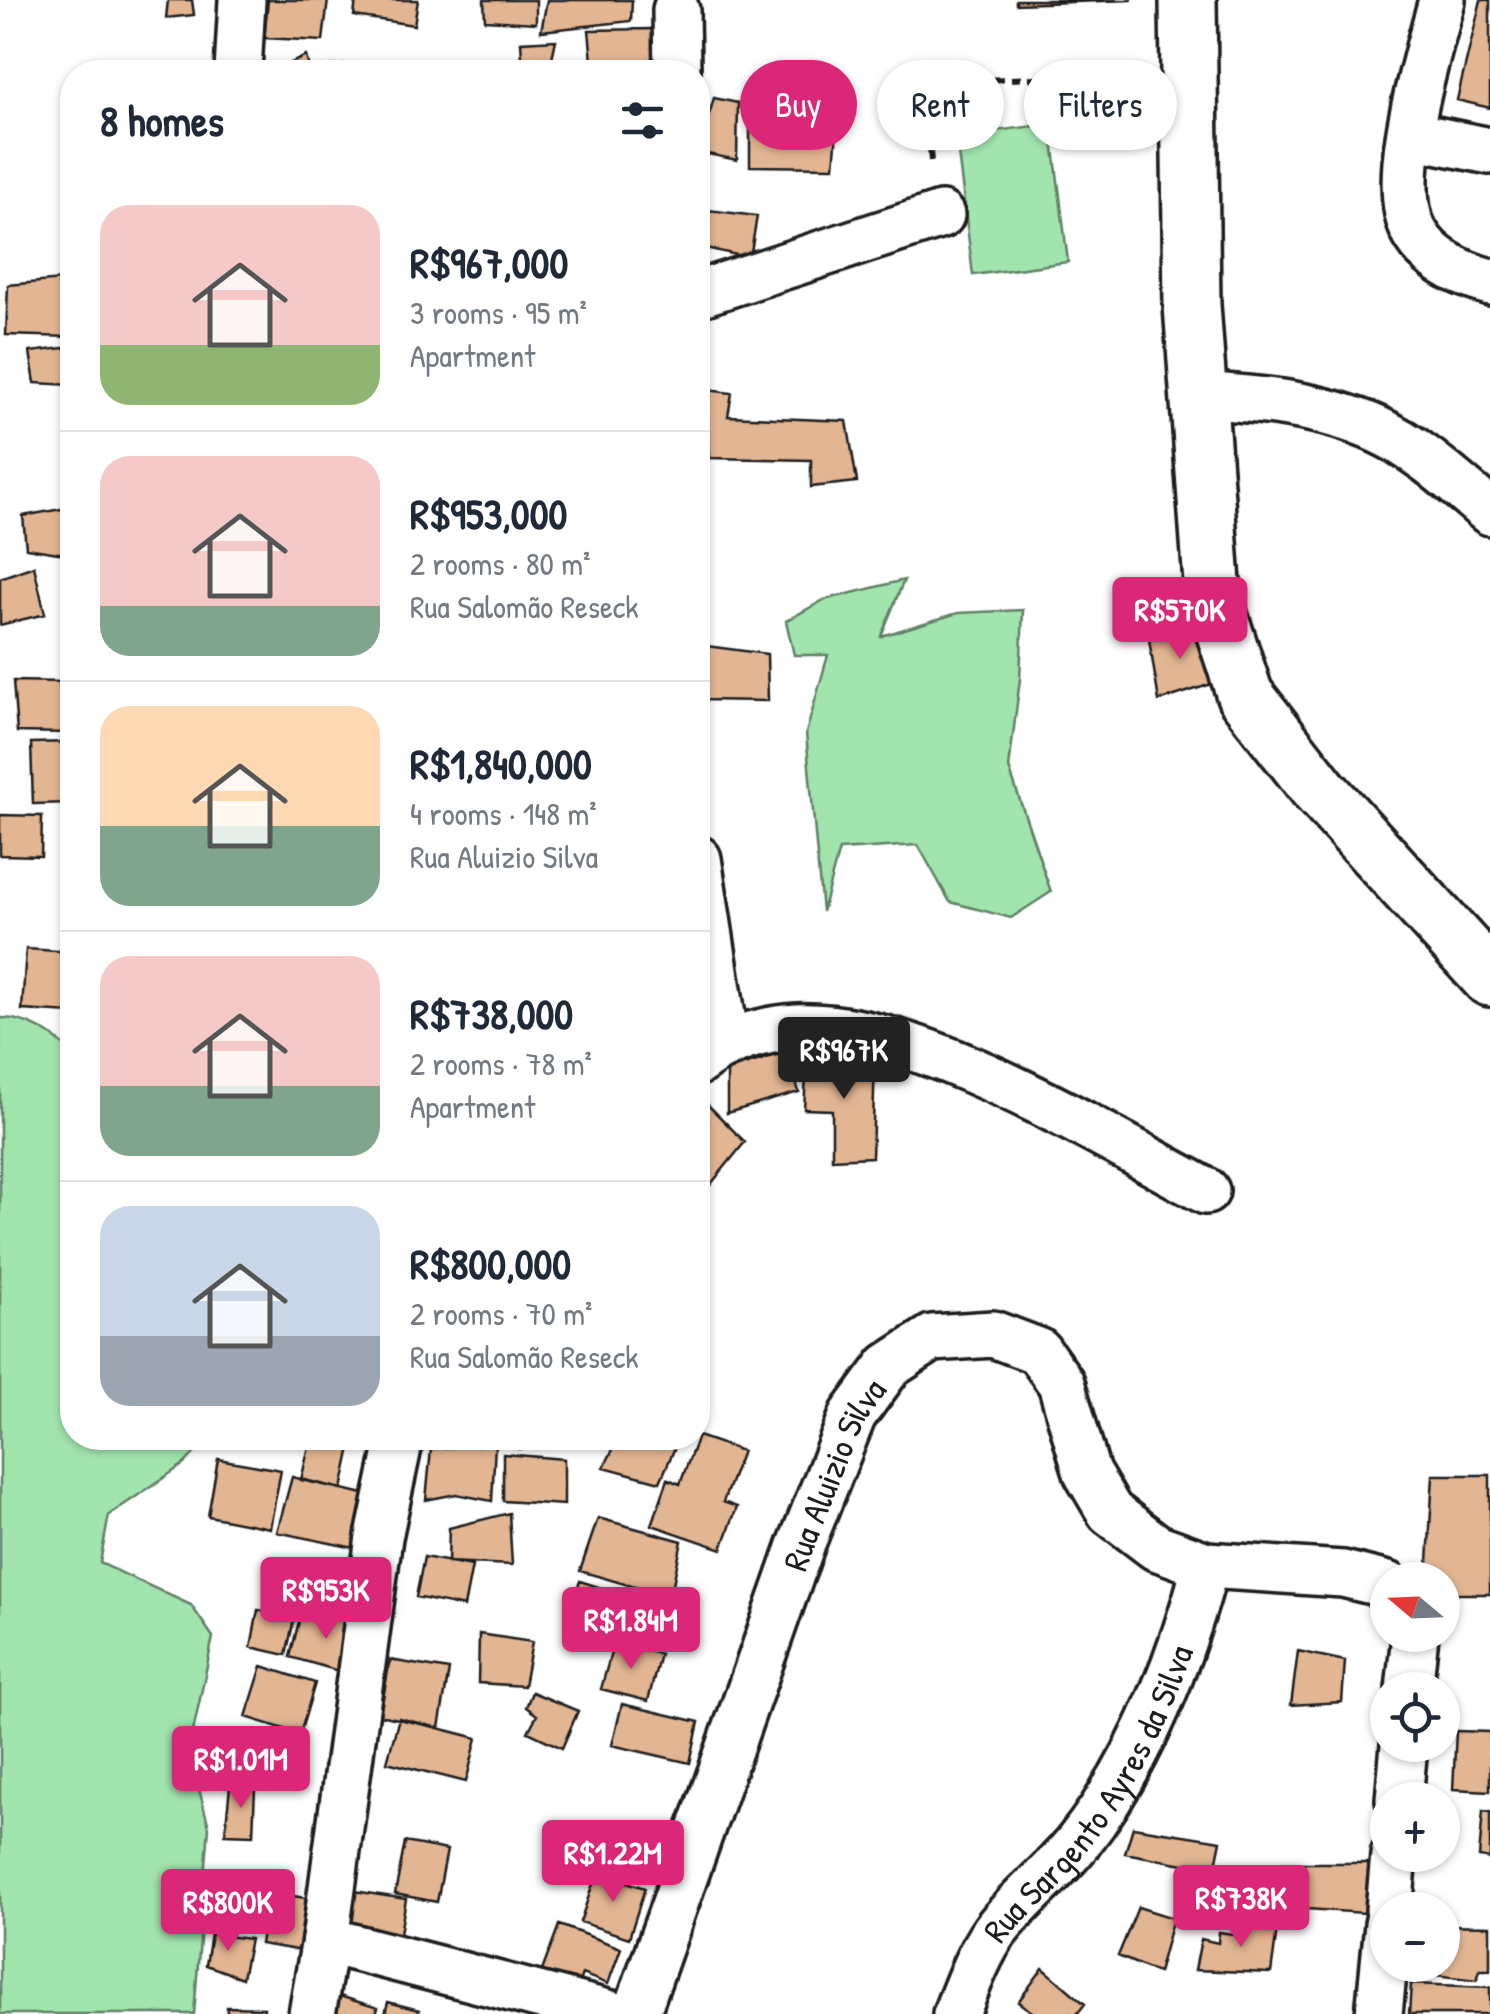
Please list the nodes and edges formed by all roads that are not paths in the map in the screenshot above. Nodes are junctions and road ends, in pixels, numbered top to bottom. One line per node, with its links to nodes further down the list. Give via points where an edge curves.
1 (242, 0): 5 (street)
2 (1188, 0): 12 (main road)
3 (1442, 0): 7 (street)
4 (676, 10): 6 (street)
5 (239, 60)
6 (677, 60)
7 (1410, 135): 8 (street); 10 (street, via 1405,182 1414,232 1456,270)
8 (1490, 151)
9 (940, 214): 11 (street)
10 (1490, 282)
11 (710, 290)
12 (1197, 395): 13 (street, via 1270,400 1380,430); 14 (main road, via 1213,597 1245,696 1320,791)
13 (1490, 512)
14 (1490, 978)
15 (710, 1025): 16 (street)
16 (712, 1052): 17 (street, via 796,1028 858,1034 1003,1085)
17 (1206, 1191)
18 (397, 1450): 21 (street, via 378,1536)
19 (1206, 1564): 20 (street, Rua Aluizio Silva); 25 (street, Rua Aluizio Silva, via 1156,1547 1110,1512 1087,1474 1061,1383 1038,1351 993,1334 932,1338 889,1366 853,1415 802,1542); 26 (street, Rua Sargento Ayres da Silva, via 1186,1640 1116,1785 1080,1840 995,1931)
20 (1370, 1580)
21 (325, 1940): 23 (street); 24 (street)
22 (1382, 1982): 27 (street)
23 (312, 2014)
24 (611, 2014)
25 (636, 2014)
26 (956, 2014)
27 (1379, 2014)

